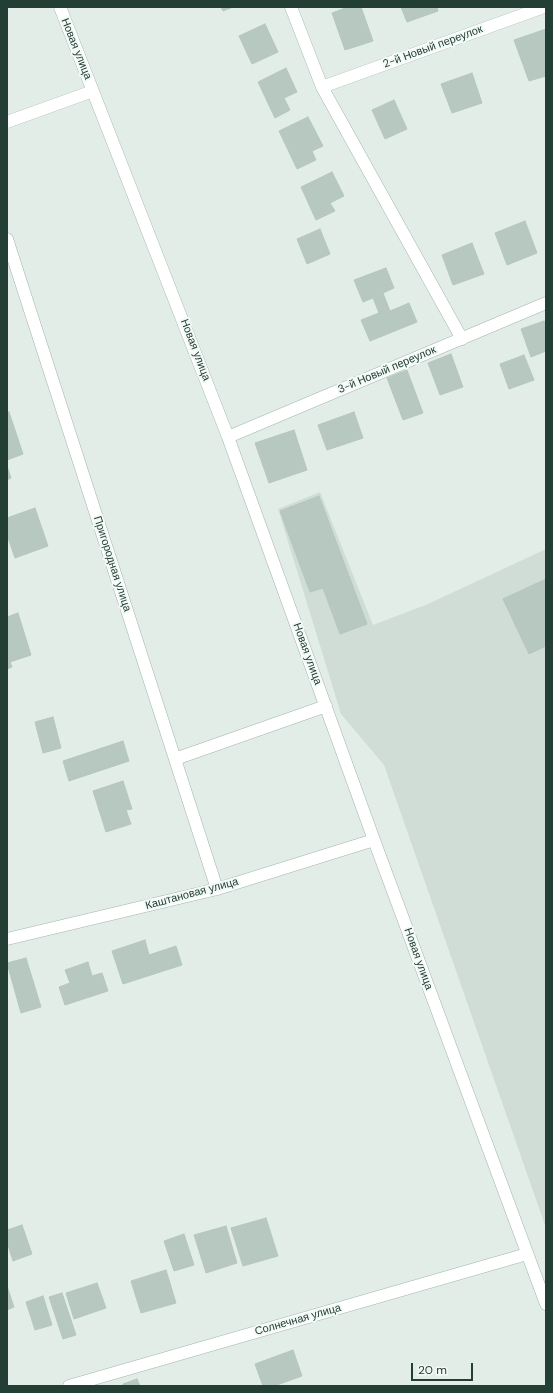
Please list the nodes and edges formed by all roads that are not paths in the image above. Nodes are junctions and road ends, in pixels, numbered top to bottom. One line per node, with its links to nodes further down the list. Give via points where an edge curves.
1 (60, 7): 5 (street, Новая улица)
2 (292, 7): 4 (street)
3 (544, 7): 4 (street, 2-й Новый переулок)
4 (322, 87): 9 (street)
5 (94, 91): 6 (street); 10 (street, Новая улица)
6 (7, 122)
7 (7, 240): 12 (street, Пригородная улица)
8 (546, 303): 9 (street, 3-й Новый переулок)
9 (462, 339): 10 (street, 3-й Новый переулок)
10 (228, 437): 11 (street, Новая улица)
11 (326, 706): 12 (street); 13 (street, Новая улица)
12 (175, 759): 14 (street, Пригородная улица)
13 (374, 840): 14 (street, Каштановая улица); 16 (street, Новая улица)
14 (217, 889): 15 (street, Каштановая улица)
15 (7, 939)
16 (527, 1254): 17 (street, Новая улица); 18 (street, Солнечная улица)
17 (546, 1304)
18 (70, 1386)

